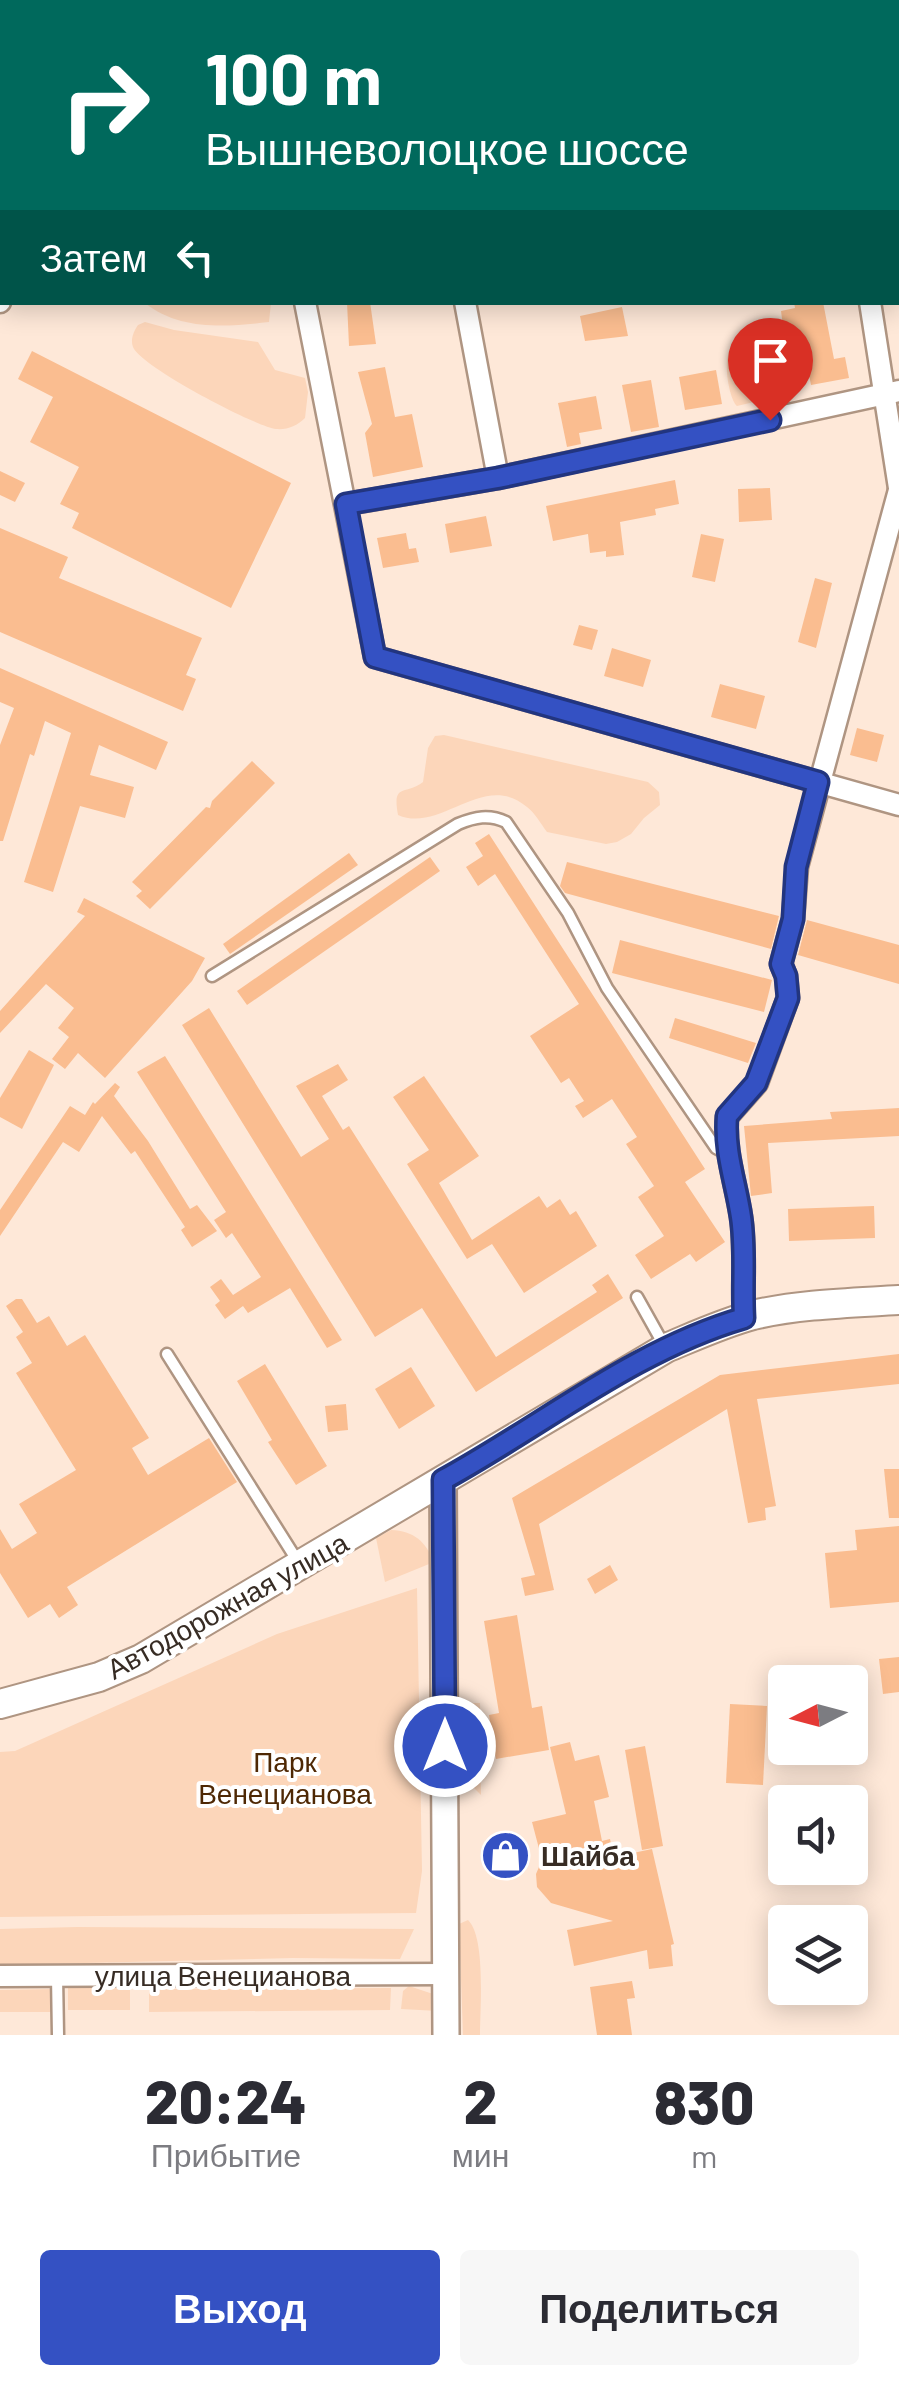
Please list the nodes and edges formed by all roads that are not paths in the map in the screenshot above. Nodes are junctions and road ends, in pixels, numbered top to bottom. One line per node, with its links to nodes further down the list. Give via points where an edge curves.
1 (306, 305): 7 (street)
2 (466, 305): 5 (street)
3 (871, 305): 4 (street)
4 (892, 393): 5 (street); 6 (street)
5 (498, 478): 7 (street)
6 (898, 498): 8 (street)
7 (346, 504): 8 (street, via 375,657)
8 (818, 782): 9 (street); 11 (street, via 781,964 788,998 756,1083 727,1116)
9 (899, 806)
10 (212, 976): 11 (lane, via 458,824 495,817 506,822 568,913 607,988 716,1148)
11 (728, 1155): 14 (street, via 744,1241)
12 (637, 1296): 15 (lane)
13 (899, 1300): 14 (main road, Автодорожная улица)
14 (744, 1318): 15 (main road, Автодорожная улица)
15 (666, 1348): 17 (main road, Автодорожная улица)
16 (168, 1354): 18 (lane)
17 (443, 1480): 18 (main road, Автодорожная улица); 21 (street)
18 (300, 1566): 19 (main road, Автодорожная улица, via 141,1660)
19 (0, 1704)
20 (56, 1974): 21 (street, улица Венецианова); 22 (street, улица Венецианова); 23 (lane)
21 (446, 1974): 24 (street)
22 (0, 1976)
23 (58, 2035)
24 (446, 2035)

